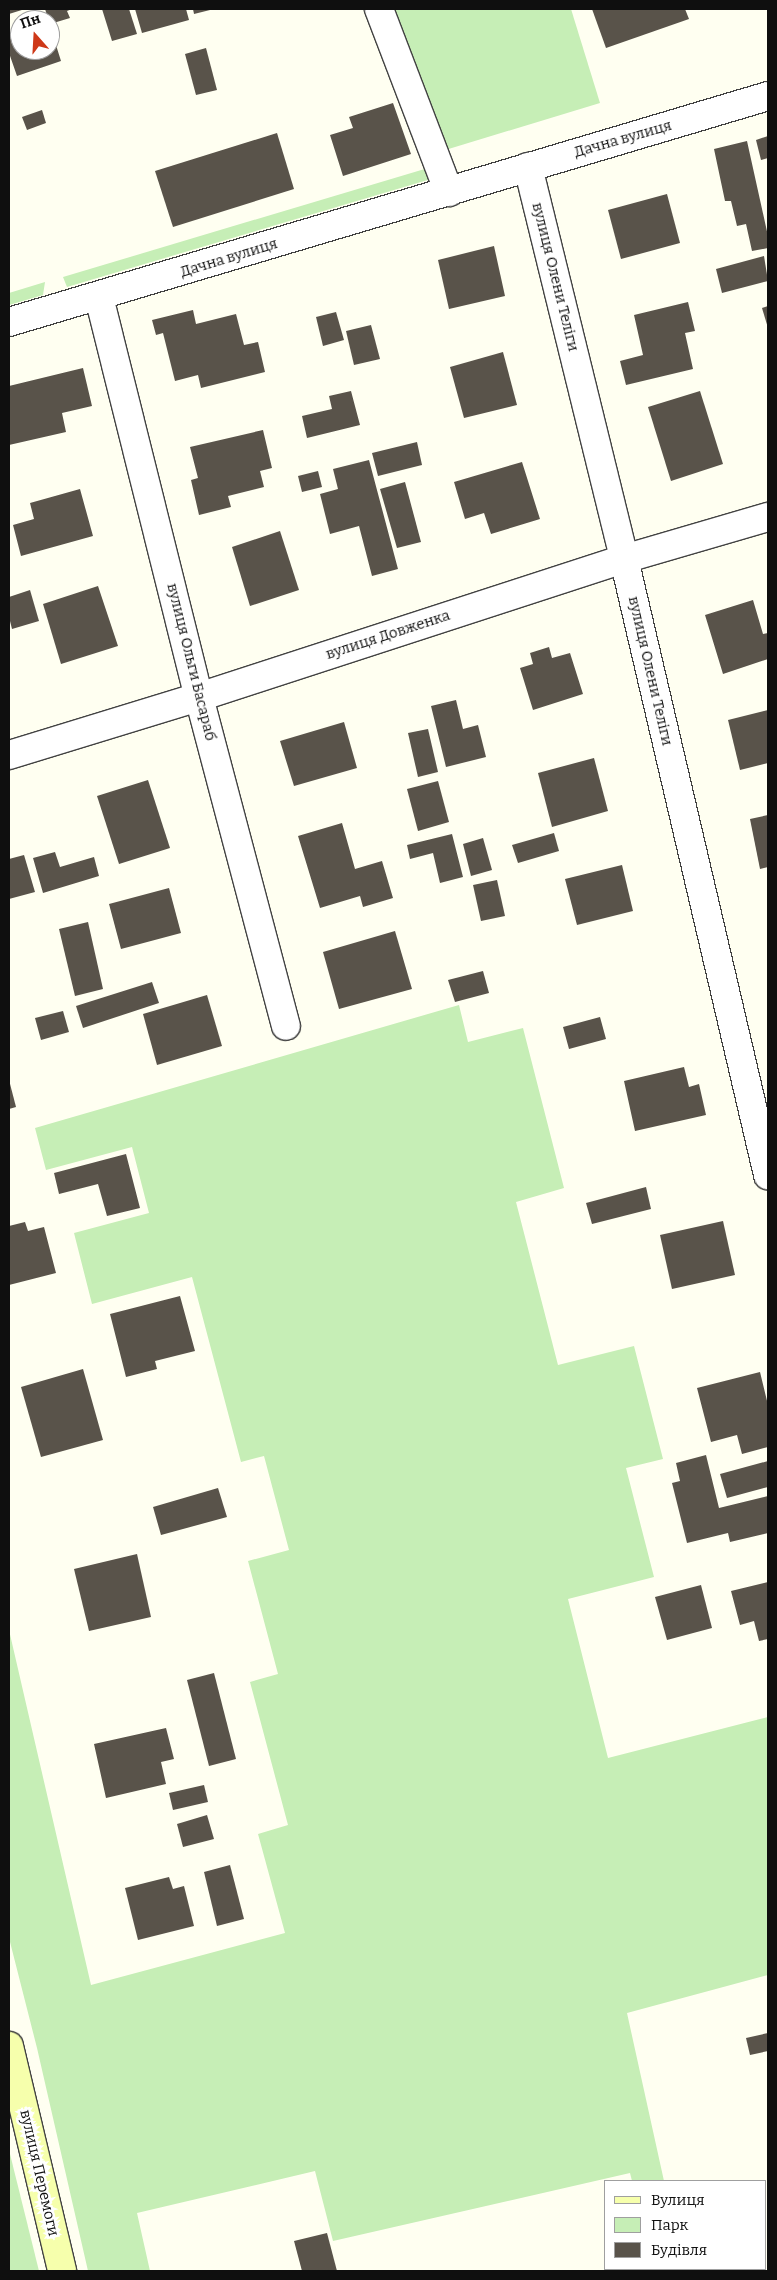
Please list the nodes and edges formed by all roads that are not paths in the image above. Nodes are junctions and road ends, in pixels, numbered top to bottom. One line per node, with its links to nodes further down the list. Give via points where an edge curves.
1 (379, 9): 4 (street)
2 (768, 96): 3 (street, Дачна вулиця)
3 (528, 167): 4 (street, Дачна вулиця); 8 (street, вулиця Олени Теліги)
4 (449, 192): 5 (street, Дачна вулиця)
5 (99, 297): 6 (street, Дачна вулиця); 9 (street, вулиця Ольги Басараб)
6 (9, 322)
7 (768, 517): 8 (street, вулиця Довженка)
8 (624, 559): 9 (street, вулиця Довженка); 12 (street, вулиця Олени Теліги)
9 (199, 697): 10 (street, вулиця Довженка); 11 (street, вулиця Ольги Басараб)
10 (9, 755)
11 (286, 1026)
12 (768, 1175)
13 (9, 2046): 14 (main road, вулиця Перемоги)
14 (62, 2271)

